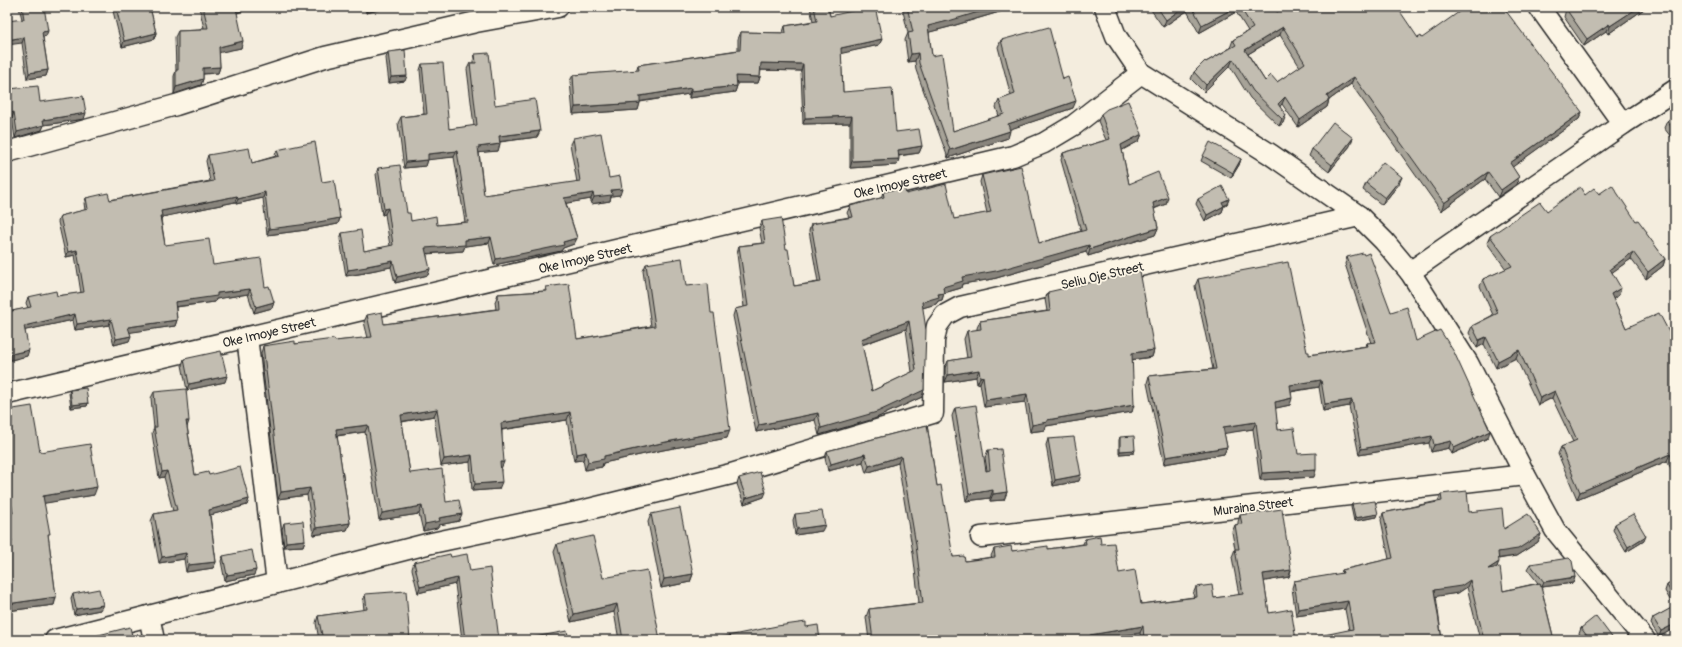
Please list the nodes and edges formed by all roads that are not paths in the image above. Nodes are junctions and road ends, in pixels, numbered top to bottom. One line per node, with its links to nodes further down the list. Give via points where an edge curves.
1 (558, 7): 7 (street, via 476,22 325,57 176,105)
2 (1105, 7): 4 (street, via 1116,36)
3 (1539, 7): 6 (street)
4 (1141, 73): 8 (street, via 1270,154); 10 (street, Oke Imoye Street, via 1074,125 1044,143 1014,156)
5 (1675, 90): 6 (street)
6 (1623, 124): 9 (street)
7 (7, 152)
8 (1358, 216): 9 (street, via 1384,241); 14 (street, Seliu Oje Street, via 960,307 946,315 936,326 933,413 731,474 577,512 427,544)
9 (1410, 272): 12 (street, via 1468,363)
10 (247, 338): 11 (street, Oke Imoye Street); 14 (street)
11 (7, 394)
12 (1525, 475): 13 (street, Muraina Street); 18 (street, via 1555,530)
13 (981, 537)
14 (278, 583): 15 (street)
15 (149, 616): 16 (street); 17 (street)
16 (54, 640)
17 (154, 640)
18 (1645, 640)

